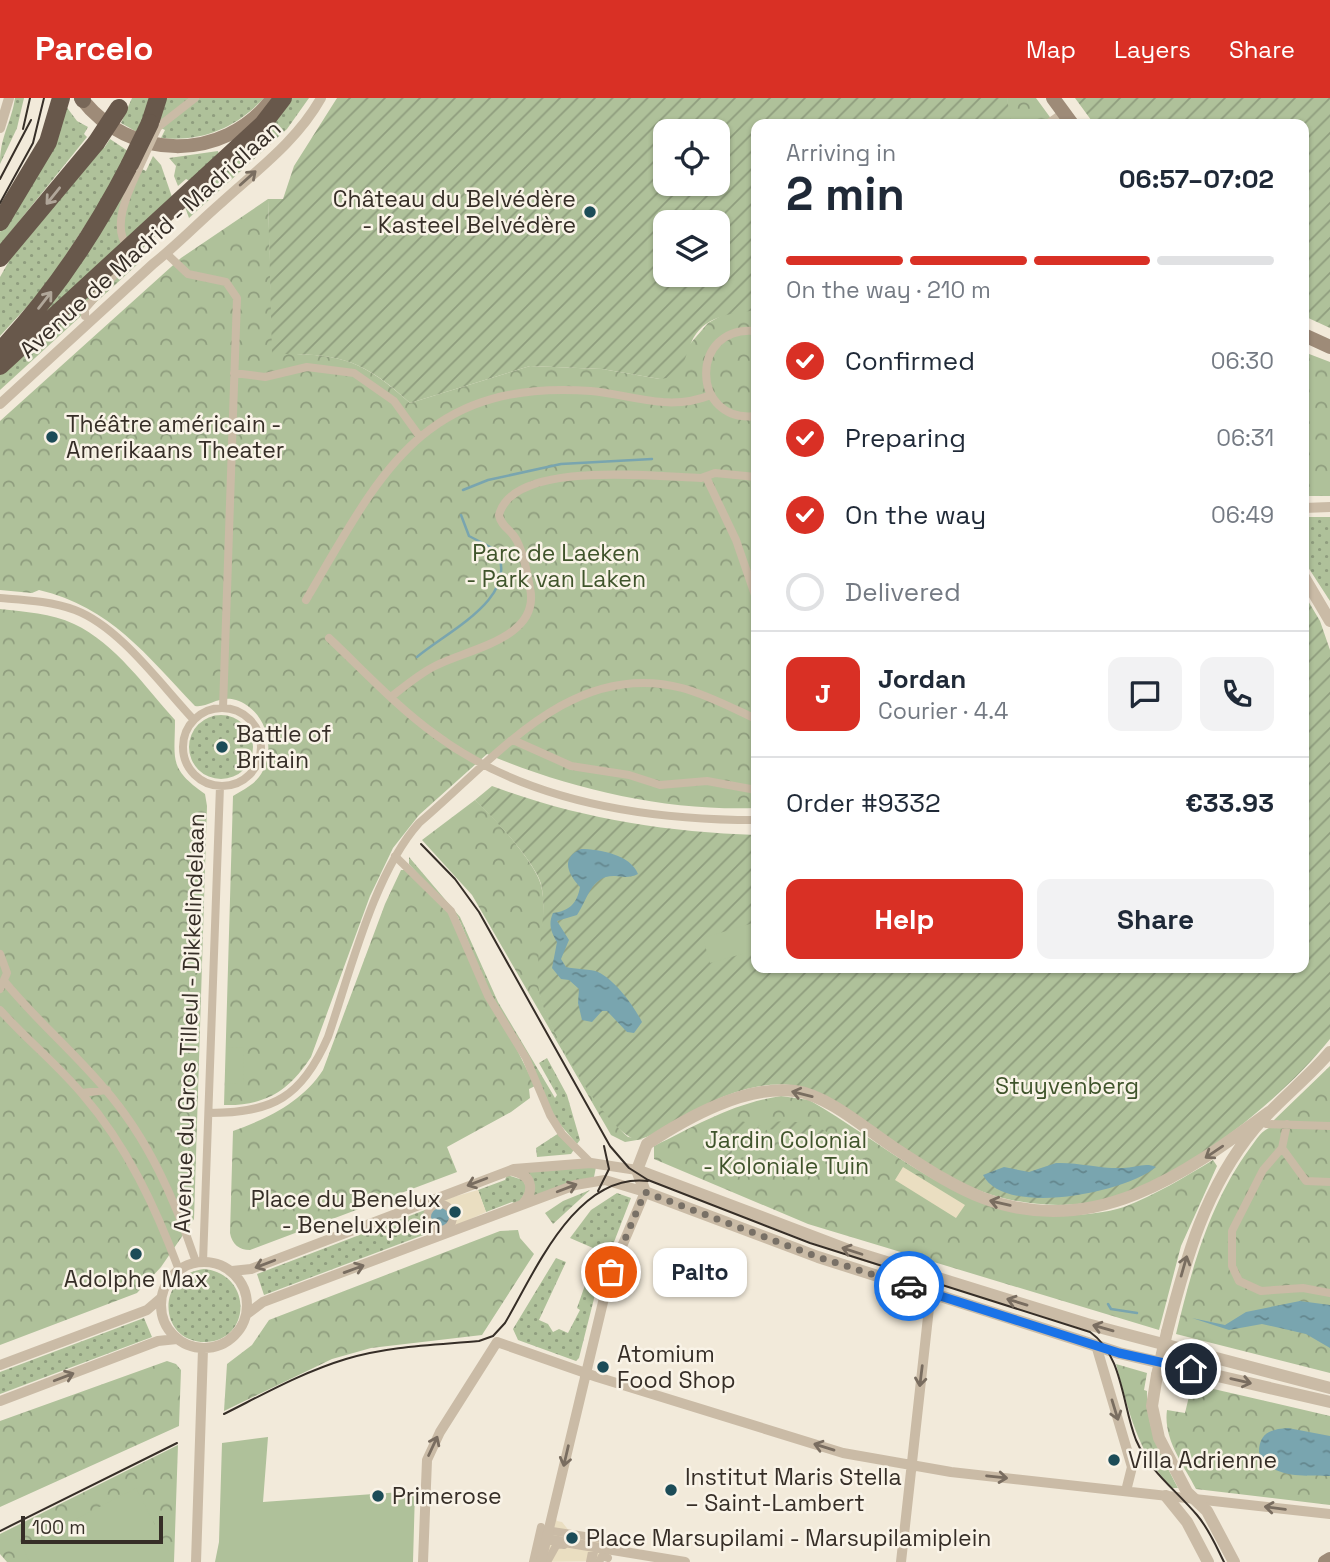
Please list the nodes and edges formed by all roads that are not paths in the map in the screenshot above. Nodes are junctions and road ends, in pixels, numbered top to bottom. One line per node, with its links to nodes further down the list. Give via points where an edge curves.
1 (9, 98): 15 (street)
2 (55, 98): 18 (highway)
3 (61, 98): 18 (highway, via 55,126)
4 (158, 98): 14 (highway)
5 (195, 98): 14 (street)
6 (273, 98): 13 (main road)
7 (283, 98): 16 (highway, via 263,124)
8 (321, 98): 21 (street, Avenue de Madrid - Madridlaan, one-way to 8, via 295,135)
9 (1053, 98): 12 (main road)
10 (82, 99): 13 (main road, via 113,129 161,146 206,144)
11 (122, 103): 22 (highway, one-way to 22, bridge, via 96,143)
12 (1068, 118)
13 (247, 124): 16 (highway)
14 (154, 125): 17 (highway, bridge)
15 (0, 128)
16 (223, 159): 20 (highway)
17 (134, 166): 20 (street, via 122,208 123,241); 27 (highway, one-way to 17, via 81,250)
18 (34, 167): 19 (highway)
19 (0, 222)
20 (129, 247): 23 (street, via 133,254 85,309); 28 (highway)
21 (168, 255): 29 (street, via 188,274 222,280 233,289 237,302); 31 (street, Avenue de Madrid - Madridlaan)
22 (0, 258)
23 (85, 316)
24 (751, 331): 30 (street, via 732,333 716,345 706,369)
25 (1309, 337): 26 (main road)
26 (1330, 347)
27 (0, 351)
28 (0, 366)
29 (233, 373): 33 (street, via 265,377 307,366 354,373 394,401); 45 (street)
30 (711, 395): 32 (street, via 733,414); 33 (street, via 661,404 592,391 517,394 452,412)
31 (0, 404)
32 (751, 416)
33 (420, 438): 41 (street, via 369,492)
34 (706, 477): 35 (street, via 715,473); 38 (street); 44 (street, via 583,475 549,480 506,501 499,518 516,538 522,554 532,597 528,612 506,636 433,666)
35 (751, 477)
36 (1330, 507): 37 (street)
37 (1309, 508)
38 (751, 584)
39 (1309, 585): 42 (street)
40 (0, 598): 47 (street, via 57,604 93,619 116,636)
41 (306, 600)
42 (1330, 621)
43 (329, 638): 44 (street)
44 (391, 697): 49 (street, via 439,738)
45 (223, 708): 47 (street); 50 (street, via 247,716 260,737 261,749 253,772)
46 (751, 717): 48 (street, via 681,688 623,683 573,698)
47 (194, 720): 50 (street, via 186,731 184,756 197,777)
48 (513, 740): 49 (street); 51 (street, via 571,766 660,785 707,781)
49 (485, 765): 52 (street, via 541,789 597,804 677,816); 53 (street, via 419,823)
50 (220, 786): 60 (street, Avenue du Gros Tilleul - Dikkelindelaan)
51 (751, 789)
52 (751, 820)
53 (395, 856): 60 (street, via 328,1037 310,1072 294,1090 266,1108); 65 (street, via 454,916 488,996 522,1049 550,1115)
54 (0, 954): 55 (street, via 7,967)
55 (2, 986): 58 (street)
56 (0, 1010): 59 (street)
57 (1330, 1052): 61 (street)
58 (107, 1090): 59 (street); 74 (street, via 140,1137)
59 (82, 1094): 75 (street, via 129,1162)
60 (209, 1114): 74 (street, Avenue du Gros Tilleul - Dikkelindelaan)
61 (1267, 1118): 62 (street); 67 (street, one-way to 67, via 1142,1193 1088,1208 1036,1209 979,1196 818,1098 792,1091 751,1095 709,1110 647,1143); 93 (street, one-way to 61, bridge, via 1162,1446 1152,1398 1203,1211 1233,1158)
62 (1287, 1124): 63 (street); 64 (street)
63 (1330, 1126)
64 (1282, 1148): 70 (street, via 1306,1181); 78 (street, via 1263,1170 1232,1231 1231,1266 1240,1281 1261,1291 1297,1288)
65 (592, 1163): 66 (street); 68 (street)
66 (612, 1165): 67 (street); 69 (street)
67 (637, 1170): 71 (street); 77 (street, one-way to 67, via 822,1241)
68 (508, 1171): 73 (street, via 524,1175 531,1184); 76 (street, one-way to 76, via 254,1268)
69 (608, 1180): 71 (street); 73 (street, one-way to 69, via 575,1185)
70 (1330, 1182)
71 (645, 1192): 79 (street, via 818,1257); 86 (street, via 611,1272)
72 (435, 1203): 72 (street, via 428,1222 446,1230 453,1212)
73 (521, 1206): 81 (street, one-way to 73, via 262,1302)
74 (200, 1262): 75 (street); 76 (street)
75 (179, 1270): 80 (street)
76 (232, 1271): 81 (street, via 245,1291)
77 (941, 1279): 79 (street); 87 (street, one-way to 77, via 1129,1336)
78 (1330, 1293)
79 (934, 1294): 83 (street); 90 (street, one-way to 90)
80 (161, 1298): 82 (street, via 164,1321); 85 (street, via 146,1310)
81 (247, 1314): 84 (street, via 231,1339)
82 (177, 1339): 84 (street); 88 (street, one-way to 82, via 155,1342)
83 (1096, 1345): 89 (street, one-way to 89); 91 (street, one-way to 91, via 1132,1466)
84 (203, 1349): 98 (street)
85 (0, 1365)
86 (586, 1373): 90 (street, one-way to 86, via 837,1451); 95 (street, one-way to 95); 99 (street, one-way to 86, via 427,1460 497,1342)
87 (1330, 1388)
88 (0, 1401)
89 (1330, 1402)
90 (911, 1465): 91 (street, one-way to 91); 104 (street)
91 (1126, 1491): 92 (street)
92 (1166, 1496): 93 (street); 105 (street, via 1187,1522)
93 (1192, 1498): 94 (street, one-way to 93); 106 (street, via 1207,1511)
94 (1330, 1514)
95 (550, 1531): 96 (street); 100 (street); 101 (street)
96 (600, 1552): 102 (street, via 557,1544); 103 (street)
97 (1330, 1559): 107 (main road)
98 (196, 1562)
99 (423, 1562)
100 (533, 1562)
101 (541, 1562)
102 (547, 1562)
103 (685, 1562)
104 (901, 1562)
105 (1208, 1562)
106 (1234, 1562)
107 (1325, 1562)

